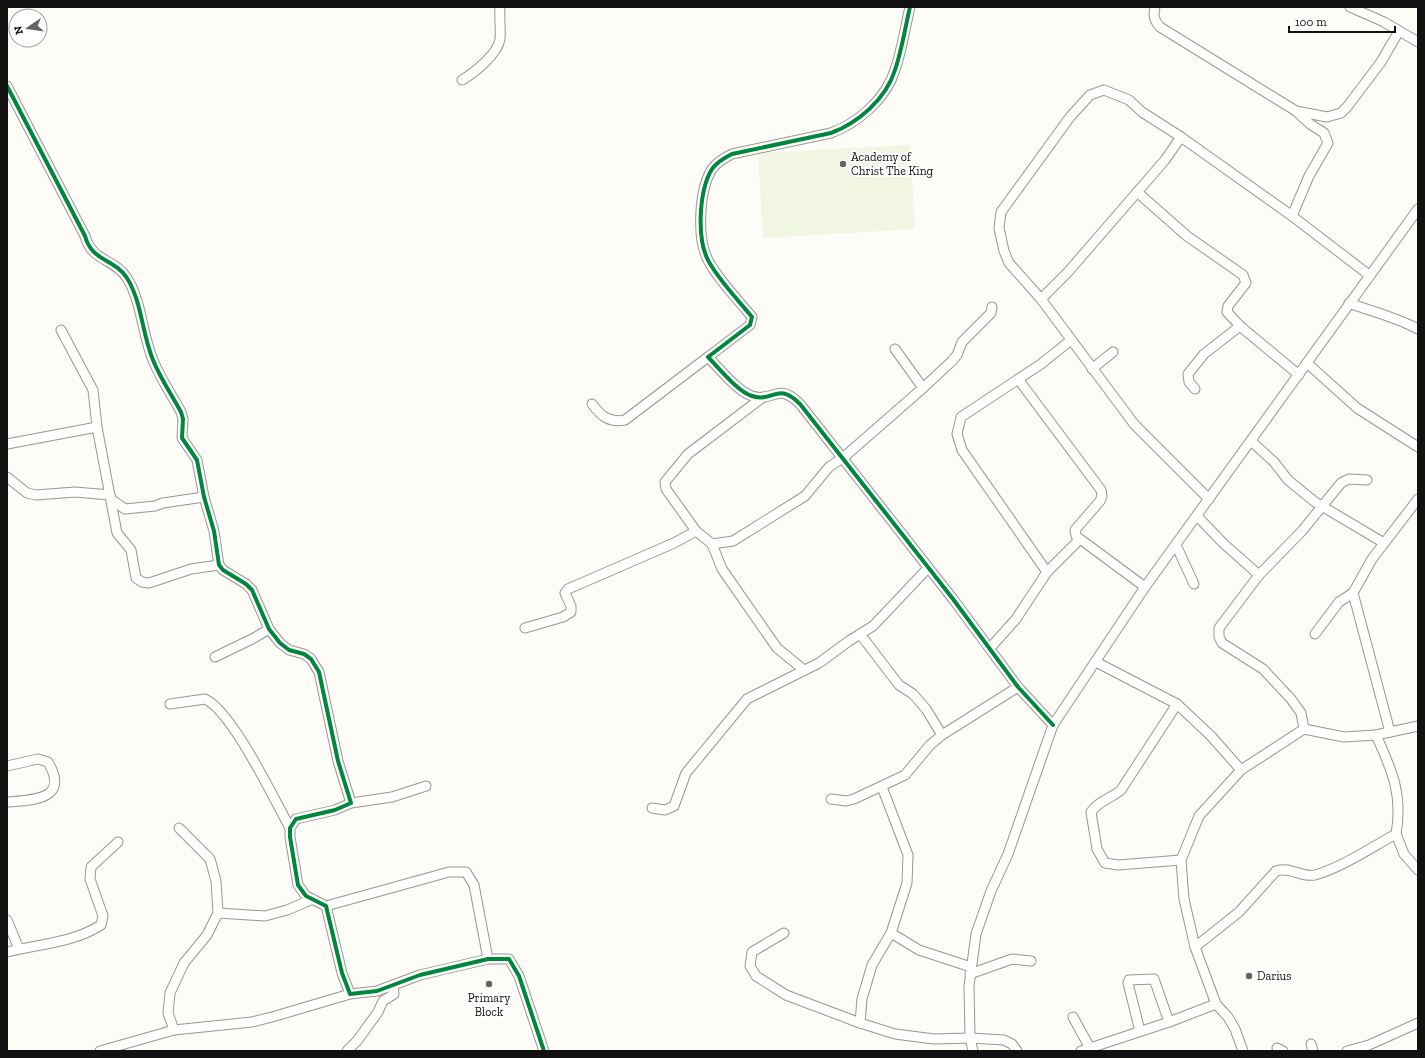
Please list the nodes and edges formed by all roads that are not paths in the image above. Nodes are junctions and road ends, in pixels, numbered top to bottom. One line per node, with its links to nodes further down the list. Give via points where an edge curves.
1 (500, 7): 7 (street, via 499,42 482,66)
2 (910, 7): 24 (street, via 895,72 885,90 856,120 831,133 732,154 722,159 713,169 702,199 703,247 708,260 752,317 752,321)
3 (1155, 7): 9 (street, via 1155,22 1160,27)
4 (1350, 7): 5 (street)
5 (1399, 31): 6 (street); 9 (street, via 1381,62 1342,113 1327,117)
6 (1418, 42)
7 (462, 80)
8 (7, 86): 40 (street, via 90,250 115,267 127,279 134,294 153,361 181,412 182,438 197,460)
9 (1296, 110): 13 (street, via 1324,134 1328,143 1309,176)
10 (1181, 137): 11 (street); 13 (street); 15 (street, via 1142,112 1129,100 1104,90 1090,95 1070,117 1001,212 999,228 1009,263)
11 (1137, 192): 15 (street, via 1068,272); 18 (street, via 1187,236 1243,275 1246,283 1228,306 1227,312)
12 (1418, 209): 14 (street)
13 (1292, 216): 14 (street)
14 (1369, 275): 16 (street)
15 (1041, 299): 21 (street)
16 (1349, 303): 19 (street, via 1391,316); 25 (street)
17 (992, 308): 29 (street, via 991,313 962,342 957,355)
18 (1240, 326): 27 (street); 30 (street, via 1204,354 1188,374 1189,382)
19 (1418, 329)
20 (61, 330): 33 (street, via 93,390)
21 (1071, 340): 26 (street); 28 (street, via 1042,364)
22 (895, 349): 29 (street)
23 (1113, 352): 26 (street)
24 (708, 357): 31 (street, via 741,390 752,396); 32 (street, via 625,420 618,422 605,418)
25 (1307, 363): 27 (street); 36 (street, via 1357,408)
26 (1092, 369): 42 (street, via 1134,424)
27 (1299, 375): 34 (street)
28 (1018, 379): 47 (street, via 1101,490 1100,501 1075,530); 53 (street, via 961,417 956,434 962,450)
29 (924, 388): 37 (street)
30 (1195, 388)
31 (763, 397): 37 (street, via 784,392 791,394); 46 (street, via 688,454 665,482 666,489)
32 (592, 404)
33 (97, 427): 35 (street); 41 (street)
34 (1251, 441): 42 (street); 44 (street, via 1274,462 1288,480)
35 (7, 444)
36 (1418, 447)
37 (844, 457): 49 (street, via 829,468 799,500 733,541); 52 (street)
38 (7, 477): 41 (street, via 27,493 36,495 75,492)
39 (1367, 480): 44 (street, via 1349,479 1341,483)
40 (204, 496): 41 (street, via 125,509); 51 (street, via 214,531)
41 (111, 498): 51 (street, via 117,533 131,550 138,581 149,583 191,570)
42 (1209, 499): 45 (street)
43 (1418, 499): 48 (street)
44 (1323, 506): 48 (street); 54 (street, via 1302,532)
45 (1197, 516): 50 (street); 54 (street)
46 (696, 531): 49 (street); 58 (street, via 568,589 565,593 571,606 570,612 563,617)
47 (1079, 540): 53 (street); 56 (street)
48 (1384, 542): 57 (street)
49 (712, 544): 65 (street, via 722,569 777,648)
50 (1176, 545): 55 (street); 56 (street)
51 (219, 565): 59 (street, via 252,590)
52 (928, 568): 60 (street, via 873,626); 62 (street)
53 (1047, 572): 62 (street, via 1016,619)
54 (1258, 576): 71 (street, via 1219,628 1219,637 1222,643 1264,670 1291,699 1301,713)
55 (1194, 584)
56 (1145, 587): 64 (street)
57 (1353, 593): 61 (street, via 1340,602); 72 (street)
58 (525, 628)
59 (269, 629): 63 (street); 81 (street, via 284,647 304,654 316,665 338,761)
60 (860, 634): 65 (street, via 819,663); 73 (street, via 899,686 913,694 926,709)
61 (1315, 634)
62 (990, 648): 66 (street)
63 (215, 657)
64 (1096, 662): 68 (street); 69 (street)
65 (804, 670): 82 (street, via 747,699 686,772 674,806 665,810)
66 (1018, 687): 69 (street); 73 (street)
67 (170, 704): 84 (street, via 205,699 218,708 232,724)
68 (1177, 704): 76 (street, via 1211,736); 87 (street, via 1121,790 1095,806 1091,812 1097,849 1105,863 1118,865)
69 (1053, 725): 100 (street, via 1008,854 991,891 976,934)
70 (1418, 726): 72 (street)
71 (1304, 729): 74 (street, via 1344,737); 76 (street)
72 (1390, 732): 74 (street)
73 (942, 735): 78 (street, via 930,745 905,775)
74 (1376, 735): 85 (street, via 1398,794 1400,815)
75 (7, 766): 80 (street, via 38,759 48,762 53,771 54,787 49,795 40,799)
76 (1241, 770): 87 (street, via 1199,816)
77 (426, 786): 81 (street, via 392,797)
78 (882, 786): 79 (street, via 854,799); 94 (street, via 908,855 907,883)
79 (831, 799)
80 (7, 802)
81 (351, 804): 84 (street, via 296,819)
82 (652, 808)
83 (179, 828): 91 (street, via 210,859 216,881)
84 (290, 828): 89 (street, via 298,885 301,891)
85 (1396, 834): 88 (street, via 1404,854); 95 (street, via 1328,871 1313,875 1283,869 1276,871 1239,912)
86 (118, 842): 96 (street, via 91,867 90,879 103,916 101,925 47,945)
87 (1182, 860): 95 (street, via 1184,899)
88 (1418, 870)
89 (313, 899): 90 (street); 91 (street, via 265,916)
90 (326, 906): 98 (street, via 449,872 466,872 474,885); 102 (street, via 342,973)
91 (218, 913): 108 (street, via 207,935 184,963 170,993 168,1013)
92 (7, 920): 96 (street)
93 (784, 932): 106 (street, via 752,952 750,966 756,976 786,995)
94 (891, 933): 100 (street, via 919,950); 106 (street, via 872,965 862,999)
95 (1196, 947): 103 (street)
96 (19, 949): 97 (street)
97 (7, 952)
98 (488, 959): 101 (street, via 420,975); 116 (street, via 509,959 516,970)
99 (1031, 961): 100 (street, via 1012,958)
100 (970, 970): 110 (street)
101 (394, 985): 102 (street, via 377,991); 115 (street, via 394,994 383,1001 357,1041)
102 (350, 994): 108 (street, via 252,1022)
103 (1216, 1004): 105 (street); 120 (street, via 1235,1029)
104 (1073, 1018): 113 (street)
105 (1169, 1022): 109 (street); 109 (street, via 1154,979 1133,978 1128,983)
106 (860, 1023): 110 (street, via 895,1034 934,1039)
107 (1418, 1023): 112 (street)
108 (174, 1030): 111 (street)
109 (1140, 1031): 113 (street)
110 (970, 1038): 117 (street); 118 (street, via 1004,1040 1012,1044)
111 (121, 1048): 114 (street)
112 (1370, 1048): 121 (street)
113 (1091, 1049): 119 (street)
114 (100, 1051)
115 (346, 1051)
116 (544, 1051)
117 (973, 1051)
118 (1017, 1051)
119 (1081, 1051)
120 (1243, 1051)
121 (1347, 1051)

